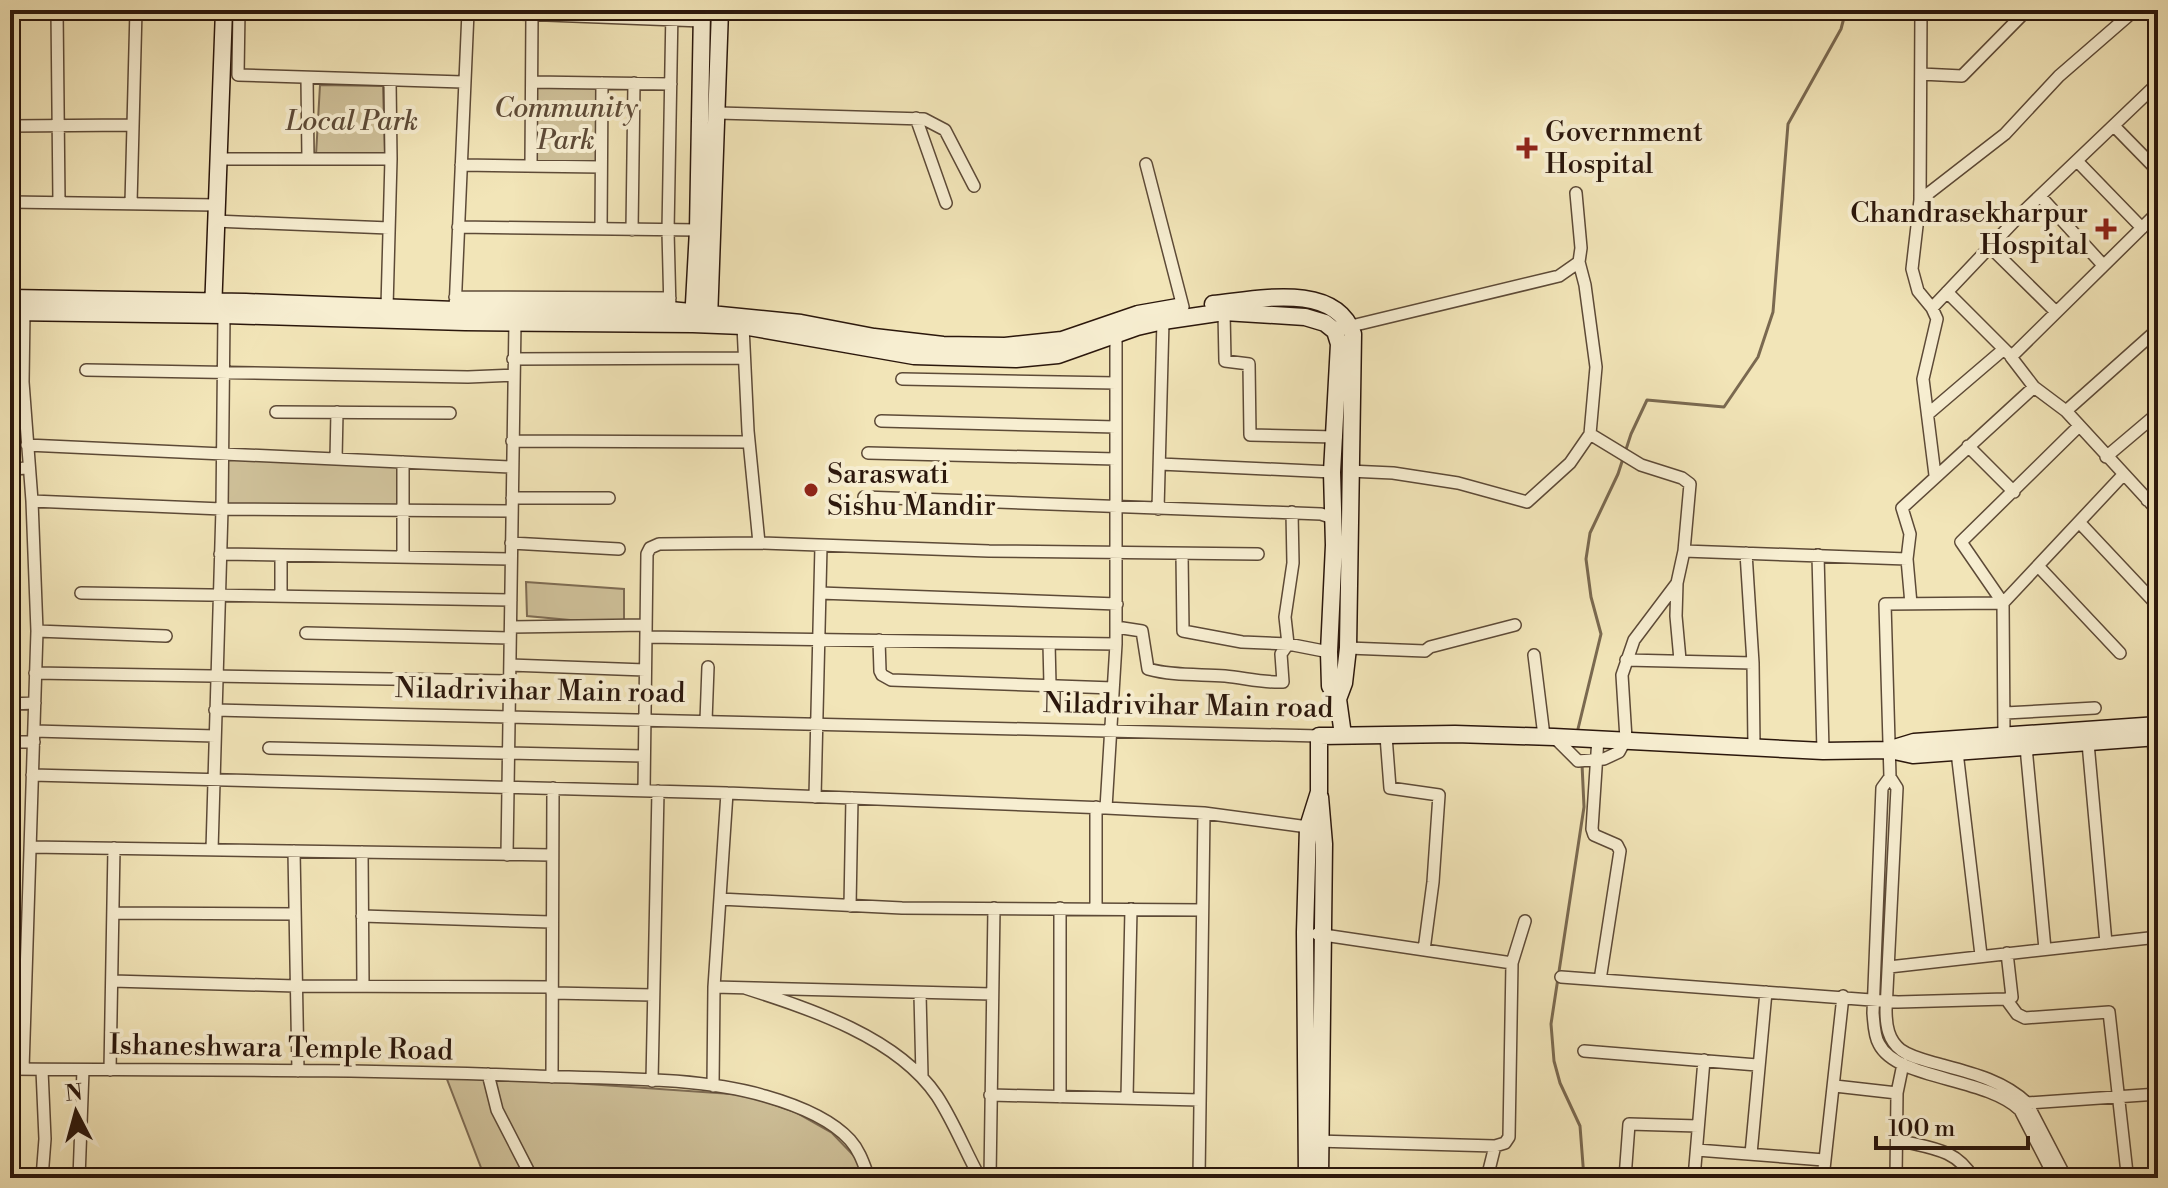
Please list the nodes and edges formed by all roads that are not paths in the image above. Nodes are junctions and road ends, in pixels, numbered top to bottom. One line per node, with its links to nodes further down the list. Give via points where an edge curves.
1 (57, 10): 29 (street)
2 (136, 10): 27 (street)
3 (224, 10): 31 (street)
4 (239, 10): 17 (street, via 238,75)
5 (419, 10): 10 (street)
6 (720, 10): 25 (street)
7 (1921, 10): 16 (street)
8 (2027, 10): 16 (street, via 1962,76)
9 (2135, 10): 43 (street, via 2059,76 2005,134)
10 (468, 12): 13 (street); 19 (street)
11 (600, 14): 12 (street); 13 (street)
12 (636, 14): 14 (street)
13 (532, 15): 20 (street)
14 (672, 15): 15 (street); 24 (street)
15 (702, 16): 55 (street)
16 (1921, 74): 43 (street)
17 (307, 78): 18 (street); 32 (street)
18 (390, 81): 19 (street); 33 (street)
19 (463, 82): 36 (street)
20 (532, 82): 21 (street); 37 (street)
21 (602, 83): 22 (street); 38 (street)
22 (634, 83): 24 (street); 54 (street)
23 (2158, 83): 30 (street)
24 (671, 84): 56 (street)
25 (718, 113): 26 (street); 72 (street)
26 (916, 118): 40 (street, via 945,130); 47 (street)
27 (133, 125): 29 (street); 46 (street)
28 (10, 126): 29 (street)
29 (58, 126): 45 (street)
30 (2114, 126): 34 (street); 39 (street)
31 (218, 159): 32 (street); 49 (street)
32 (308, 159): 33 (street)
33 (391, 159): 51 (street)
34 (2077, 161): 42 (street); 52 (street)
35 (1146, 164): 65 (street)
36 (461, 165): 37 (street); 50 (street)
37 (531, 165): 38 (street)
38 (601, 167): 53 (street)
39 (2158, 171)
40 (974, 186)
41 (1576, 193): 58 (street)
42 (2040, 196): 57 (street); 59 (street)
43 (1920, 200): 66 (street, via 1913,277)
44 (10, 202): 45 (street)
45 (59, 202): 46 (street)
46 (131, 203): 49 (street)
47 (946, 203)
48 (2158, 212): 52 (street)
49 (216, 213): 51 (street); 67 (street)
50 (458, 227): 53 (street); 62 (street)
51 (389, 228): 64 (street)
52 (2142, 228): 59 (street)
53 (601, 229): 54 (street)
54 (632, 230): 56 (street)
55 (698, 230): 56 (street); 72 (street)
56 (668, 231): 63 (street)
57 (1990, 247): 60 (street); 70 (street)
58 (1579, 262): 76 (street, via 1559,276); 97 (street, via 1596,367)
59 (2103, 265): 70 (street)
60 (1947, 292): 66 (street); 79 (street)
61 (10, 298): 67 (street)
62 (455, 304): 63 (street); 64 (street); 71 (street)
63 (670, 304): 71 (street); 72 (street)
64 (387, 307): 67 (street)
65 (1183, 307): 72 (street, via 1138,314 1062,340 1005,346 943,345 801,323); 76 (street, via 1305,299 1344,315)
66 (1932, 308): 93 (street, via 1936,326 1923,379)
67 (217, 310): 68 (street); 71 (street); 83 (street)
68 (17, 312): 101 (street)
69 (1224, 312): 73 (street); 76 (street, via 1305,317); 98 (street, via 1225,361 1249,364 1250,435)
70 (2056, 312): 79 (street)
71 (483, 316): 74 (street)
72 (701, 318): 74 (street); 75 (street)
73 (1163, 321): 78 (street); 109 (street)
74 (515, 322): 81 (street)
75 (743, 326): 78 (street, via 914,356 977,359 1058,355); 80 (street)
76 (1343, 329): 98 (street); 113 (street, via 1353,334)
77 (2158, 329): 88 (street)
78 (1116, 335): 86 (street)
79 (2007, 353): 87 (street); 93 (street)
80 (744, 358): 81 (street); 100 (street)
81 (513, 359): 84 (street)
82 (86, 370): 83 (street)
83 (224, 373): 84 (street); 104 (street)
84 (513, 375): 99 (street)
85 (902, 379): 86 (street)
86 (1116, 383): 96 (street)
87 (2034, 387): 88 (street); 102 (street)
88 (2066, 411): 95 (street)
89 (276, 412): 90 (street)
90 (337, 412): 91 (street); 106 (street)
91 (450, 413)
92 (2158, 413): 105 (street)
93 (1928, 414): 114 (street)
94 (881, 421): 96 (street)
95 (2079, 426): 105 (street); 117 (street)
96 (1116, 427): 107 (street)
97 (1590, 434): 113 (street, via 1570,463 1527,502 1458,483); 136 (street, via 1690,484)
98 (1336, 437): 113 (street)
99 (512, 441): 100 (street); 110 (street)
100 (749, 442): 133 (street)
101 (27, 445): 104 (street); 111 (street)
102 (1968, 446): 114 (street); 117 (street)
103 (868, 453): 107 (street)
104 (222, 454): 106 (street); 124 (street)
105 (2106, 457): 115 (street)
106 (336, 459): 108 (street)
107 (1116, 459): 123 (street)
108 (403, 462): 110 (street); 126 (street)
109 (1160, 464): 113 (street); 125 (street)
110 (512, 467): 119 (street)
111 (28, 468): 112 (street); 122 (street)
112 (10, 469)
113 (1341, 471): 130 (street); 170 (street)
114 (1935, 475): 146 (street, via 1902,508 1910,534)
115 (2123, 475): 121 (street); 131 (street)
116 (2158, 491): 121 (street)
117 (2014, 492): 154 (street, via 1961,542)
118 (864, 497): 123 (street)
119 (512, 498): 120 (street); 127 (street)
120 (609, 498)
121 (2147, 500): 128 (street)
122 (32, 501): 124 (street); 160 (street)
123 (1117, 506): 125 (street); 137 (street)
124 (222, 509): 126 (street); 139 (street)
125 (1158, 509): 129 (street)
126 (403, 510): 127 (street); 144 (street)
127 (512, 511): 132 (street)
128 (2158, 511)
129 (1292, 512): 130 (street); 169 (street)
130 (1333, 518): 171 (street)
131 (2079, 522): 147 (street); 157 (street)
132 (511, 543): 135 (street); 145 (street)
133 (759, 543): 134 (street); 161 (street, via 650,548)
134 (821, 546): 137 (street); 150 (street)
135 (619, 549)
136 (1684, 551): 138 (street); 148 (street)
137 (1117, 553): 140 (street); 155 (street)
138 (1746, 553): 143 (street); 176 (street)
139 (220, 554): 142 (street); 151 (street)
140 (1182, 554): 141 (street); 169 (street, via 1183,631)
141 (1258, 554)
142 (281, 555): 144 (street); 152 (street)
143 (1818, 555): 146 (street); 212 (street)
144 (403, 557): 145 (street)
145 (511, 559): 153 (street)
146 (1907, 559): 156 (street)
147 (2039, 567): 154 (street); 172 (street)
148 (1677, 583): 174 (street, via 1634,640); 175 (street)
149 (81, 593): 151 (street)
150 (820, 593): 155 (street); 165 (street)
151 (219, 594): 152 (street); 181 (street)
152 (281, 596): 153 (street)
153 (511, 600): 163 (street)
154 (2003, 603): 156 (street); 190 (street)
155 (1117, 604): 159 (street)
156 (1911, 604): 211 (street, via 1885,604)
157 (2158, 606)
158 (1515, 625): 170 (street, via 1425,651)
159 (1116, 627): 168 (street); 169 (street, via 1142,631 1148,669 1162,673 1283,682 1281,654)
160 (37, 631): 164 (street); 180 (street)
161 (647, 631): 163 (street); 165 (street); 179 (street)
162 (306, 633): 163 (street)
163 (510, 633): 177 (street)
164 (166, 636)
165 (819, 640): 166 (street); 194 (street)
166 (879, 640): 167 (street); 183 (street, via 880,671 891,680)
167 (1049, 643): 168 (street); 183 (street)
168 (1116, 644): 184 (street)
169 (1288, 644): 171 (street)
170 (1348, 648): 185 (street)
171 (1329, 652): 185 (street, via 1330,686)
172 (2120, 653)
173 (1534, 655): 203 (street)
174 (1626, 660): 175 (street); 205 (street)
175 (1680, 660): 176 (street)
176 (1753, 663): 208 (street)
177 (510, 665): 179 (street); 182 (street)
178 (708, 667): 193 (street)
179 (645, 670): 192 (street)
180 (35, 673): 181 (street); 186 (street)
181 (216, 677): 182 (street); 189 (street)
182 (510, 681): 191 (street)
183 (1050, 685): 184 (street)
184 (1113, 688): 195 (street)
185 (1338, 699): 197 (street)
186 (35, 703): 187 (street); 198 (street)
187 (10, 704)
188 (2095, 708): 190 (street)
189 (215, 710): 191 (street, Niladrivihar Main road); 199 (street)
190 (2005, 713): 202 (street)
191 (510, 716): 192 (street, Niladrivihar Main road); 214 (street)
192 (645, 719): 193 (street, Niladrivihar Main road); 215 (street)
193 (706, 721): 194 (street, Niladrivihar Main road)
194 (816, 724): 195 (street, Niladrivihar Main road); 226 (street)
195 (1111, 731): 200 (street, Niladrivihar Main road); 229 (street)
196 (2156, 733): 202 (street); 207 (street, Niladrivihar Main road); 228 (street)
197 (1343, 735): 200 (street, Niladrivihar Main road); 201 (street, Niladrivihar Main road)
198 (34, 736): 199 (street); 206 (street); 217 (street)
199 (215, 736): 219 (street)
200 (1319, 736): 224 (street)
201 (1386, 736): 203 (street, Niladrivihar Main road); 255 (street, via 1390,788 1439,795)
202 (2004, 736): 211 (street, via 1914,742)
203 (1556, 737): 204 (street, Niladrivihar Main road); 216 (street, via 1578,761)
204 (1595, 738): 205 (street, Niladrivihar Main road); 216 (street)
205 (1626, 739): 208 (street, Niladrivihar Main road); 216 (street, via 1619,752)
206 (10, 742)
207 (2088, 743): 209 (street, Niladrivihar Main road); 253 (street)
208 (1754, 746): 212 (street, Niladrivihar Main road)
209 (2026, 747): 213 (street, Niladrivihar Main road); 254 (street)
210 (269, 748): 214 (street)
211 (1890, 750): 212 (street, Niladrivihar Main road); 213 (street, Niladrivihar Main road, via 1913,755); 218 (street)
212 (1823, 751)
213 (1957, 752): 257 (street)
214 (509, 753): 215 (street); 220 (street)
215 (644, 756): 222 (street)
216 (1596, 761): 261 (street, via 1592,829 1620,851)
217 (32, 775): 219 (street); 232 (street)
218 (1890, 777): 259 (street, via 1897,788); 274 (street, via 1882,788)
219 (213, 780): 220 (street); 234 (street)
220 (508, 787): 221 (street); 237 (street)
221 (553, 788): 222 (street); 238 (street)
222 (644, 791): 223 (street)
223 (658, 791): 225 (street); 271 (street)
224 (1319, 792): 231 (street); 251 (street, via 1324,844)
225 (727, 793): 226 (street); 239 (street)
226 (815, 797): 227 (street)
227 (852, 798): 229 (street); 240 (street)
228 (2158, 803)
229 (1101, 808): 230 (street); 243 (street)
230 (1204, 813): 231 (street); 245 (street)
231 (1308, 827): 251 (street)
232 (30, 847): 233 (street); 280 (street)
233 (114, 848): 234 (street); 246 (street)
234 (212, 850): 235 (street)
235 (294, 851): 236 (street); 247 (street)
236 (362, 852): 237 (street); 248 (street)
237 (507, 855): 238 (street)
238 (551, 855): 250 (street)
239 (720, 899): 240 (street); 265 (street)
240 (850, 906): 241 (street)
241 (994, 908): 242 (street); 270 (street)
242 (1060, 908): 243 (street); 294 (street)
243 (1096, 909): 244 (street)
244 (1131, 909): 245 (street); 295 (street)
245 (1202, 910): 297 (street)
246 (113, 913): 247 (street); 262 (street)
247 (295, 914): 263 (street)
248 (362, 916): 250 (street); 264 (street)
249 (1525, 921): 258 (street)
250 (551, 922): 267 (street)
251 (1313, 934): 255 (street); 301 (street)
252 (2158, 937): 253 (street)
253 (2106, 943): 254 (street)
254 (2045, 949): 256 (street)
255 (1424, 950): 258 (street)
256 (2007, 953): 257 (street); 273 (street, via 2012,997)
257 (1981, 955): 259 (street)
258 (1512, 963): 302 (street, via 1509,1137)
259 (1889, 967): 275 (street)
260 (1561, 977): 261 (street)
261 (1600, 980): 268 (street)
262 (112, 981): 263 (street); 283 (street)
263 (296, 986): 264 (street); 284 (street)
264 (363, 986): 267 (street)
265 (714, 987): 266 (street); 289 (street)
266 (745, 988): 269 (street); 286 (street, via 836,1020)
267 (551, 990): 271 (street); 287 (street)
268 (1766, 992): 272 (street); 279 (street)
269 (920, 994): 270 (street); 286 (street)
270 (992, 994): 293 (street)
271 (653, 995): 288 (street)
272 (1843, 996): 274 (street); 290 (street)
273 (2006, 999): 275 (street); 296 (street, via 2025,1018 2109,1012)
274 (1873, 1000): 275 (street); 278 (street, via 1877,1041)
275 (1886, 1000): 298 (street, via 1886,1024 1899,1049 2001,1084)
276 (1584, 1051): 277 (street)
277 (1704, 1060): 279 (street); 299 (street)
278 (1903, 1064): 291 (street); 322 (street, via 2004,1096 2020,1110)
279 (1757, 1065): 304 (street)
280 (16, 1069): 281 (street, Ishaneshwara Temple Road)
281 (42, 1070): 282 (street, Ishaneshwara Temple Road); 307 (street)
282 (83, 1070): 283 (street, Ishaneshwara Temple Road); 308 (street)
283 (110, 1070): 284 (street, Ishaneshwara Temple Road)
284 (298, 1071): 285 (street, Ishaneshwara Temple Road)
285 (488, 1074): 287 (street, Ishaneshwara Temple Road); 309 (street, via 497,1110)
286 (922, 1076): 311 (street)
287 (552, 1077): 288 (street, Ishaneshwara Temple Road)
288 (652, 1081): 289 (street, Ishaneshwara Temple Road)
289 (713, 1086): 310 (street, Ishaneshwara Temple Road, via 765,1096 821,1120 850,1140)
290 (1835, 1086): 291 (street); 305 (street)
291 (1897, 1093): 300 (street)
292 (2158, 1094): 296 (street)
293 (990, 1095): 294 (street); 312 (street)
294 (1060, 1097): 295 (street)
295 (1127, 1098): 297 (street)
296 (2119, 1098): 298 (street); 306 (street)
297 (1200, 1100): 313 (street)
298 (2027, 1103): 323 (street)
299 (1698, 1126): 303 (street); 317 (street, via 1629,1124)
300 (1898, 1140): 320 (street); 321 (street, via 1948,1153 1965,1163)
301 (1313, 1141): 302 (street); 314 (street); 315 (street)
302 (1495, 1146): 316 (street)
303 (1697, 1150): 304 (street); 318 (street)
304 (1751, 1154): 305 (street)
305 (1824, 1160): 319 (street)
306 (2127, 1173)
307 (42, 1178)
308 (79, 1178)
309 (532, 1178)
310 (869, 1178)
311 (980, 1178)
312 (990, 1178)
313 (1199, 1178)
314 (1307, 1178)
315 (1320, 1178)
316 (1487, 1178)
317 (1625, 1178)
318 (1694, 1178)
319 (1823, 1178)
320 (1896, 1178)
321 (1973, 1178)
322 (2055, 1178)
323 (2066, 1178)

